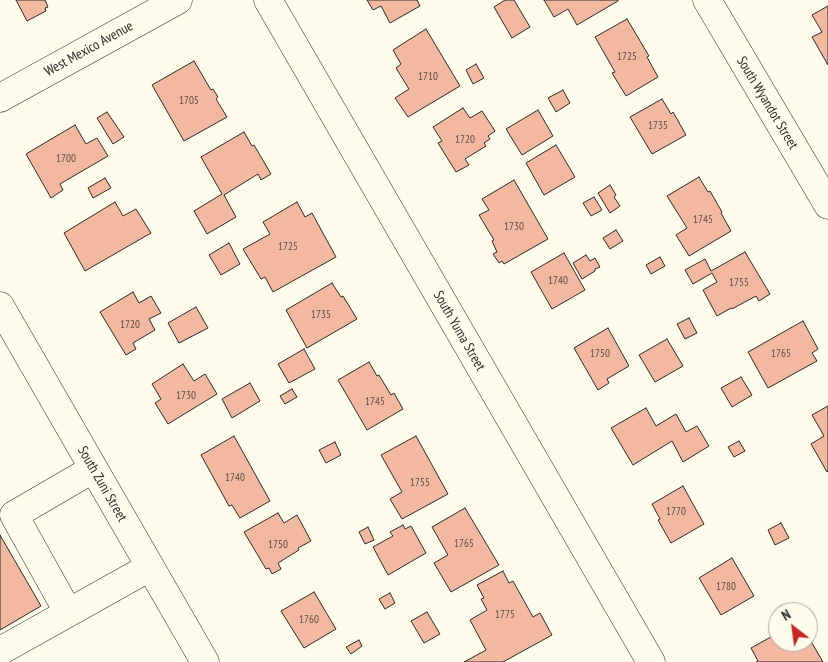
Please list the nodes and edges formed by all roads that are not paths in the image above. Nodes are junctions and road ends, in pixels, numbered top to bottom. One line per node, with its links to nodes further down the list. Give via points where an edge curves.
1 (178, 0): 4 (street, West Mexico Avenue)
2 (268, 0): 12 (street, South Yuma Street)
3 (707, 0): 5 (street, South Wyandot Street)
4 (0, 98)
5 (828, 205)
6 (0, 306): 7 (street, South Zuni Street)
7 (93, 469): 8 (street, South Zuni Street); 9 (street, via 14,515)
8 (150, 567): 9 (street); 11 (street, South Zuni Street)
9 (68, 612): 10 (street)
10 (0, 651)
11 (205, 662)
12 (651, 662)

